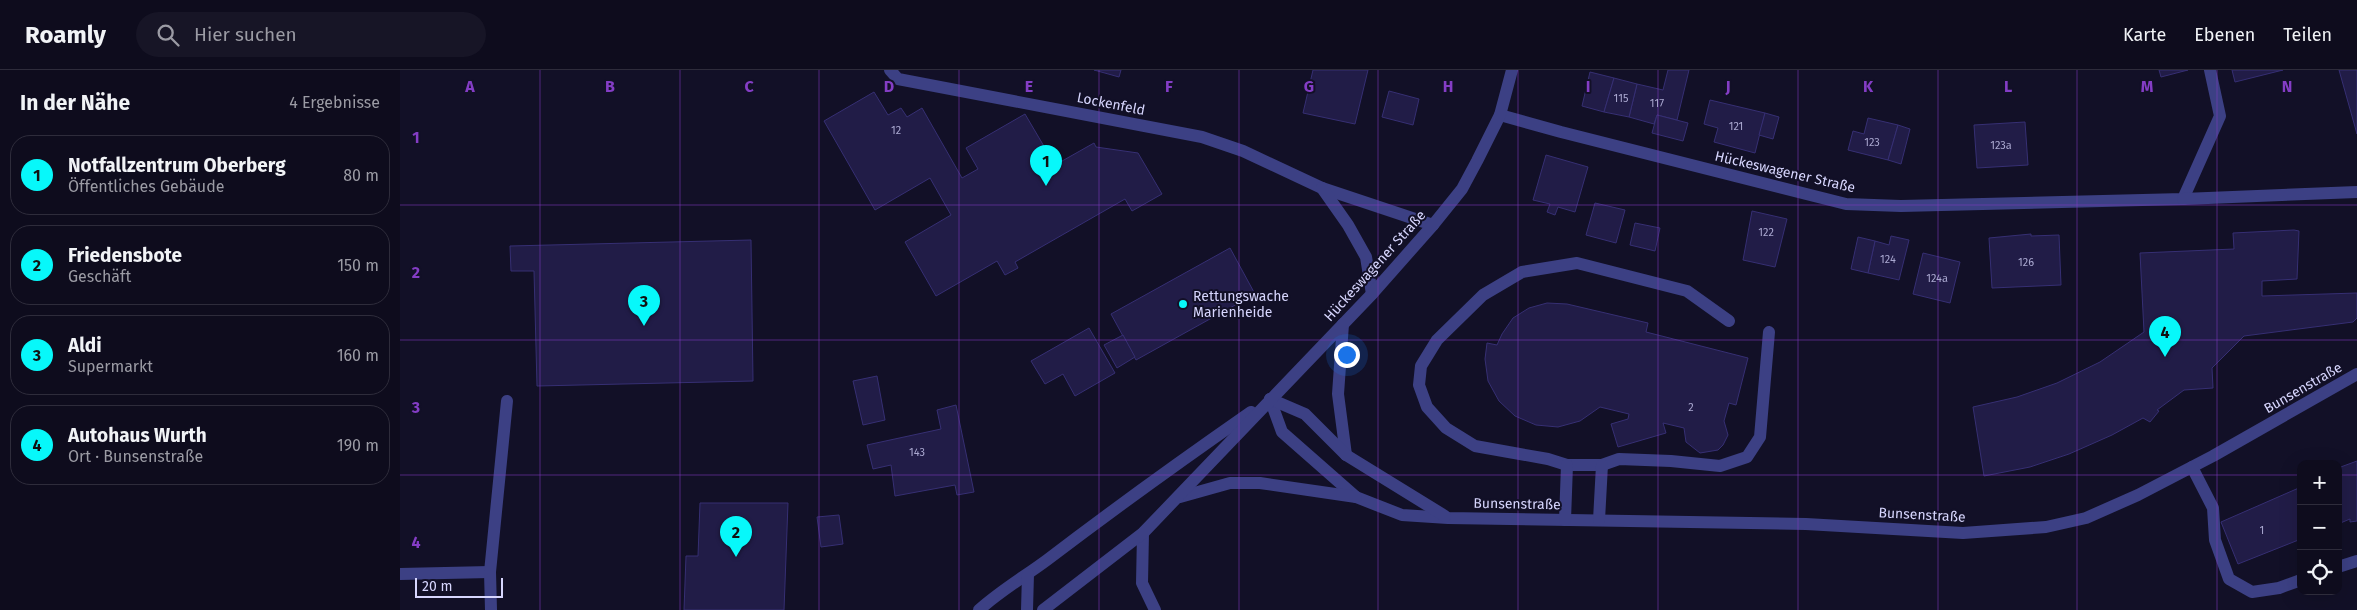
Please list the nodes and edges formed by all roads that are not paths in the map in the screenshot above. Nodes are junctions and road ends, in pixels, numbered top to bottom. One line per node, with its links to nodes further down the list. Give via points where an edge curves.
1 (890, 70): 5 (street, Lockenfeld, via 898,79 1202,137 1243,151)
2 (1512, 70): 4 (street, Hückeswagener Straße)
3 (2210, 70): 7 (street, via 2220,116)
4 (1500, 115): 7 (street, Hückeswagener Straße, via 1846,204 1901,206); 8 (street, Hückeswagener Straße, via 1462,189)
5 (1322, 188): 8 (street, Lockenfeld); 9 (street, Lockenfeld, via 1366,257)
6 (2357, 192): 7 (street, Hückeswagener Straße)
7 (2183, 200)
8 (1433, 225): 9 (street, Hückeswagener Straße)
9 (1372, 294): 11 (street, Hückeswagener Straße)
10 (1729, 321): 17 (street, via 1687,291 1577,263 1522,272 1483,295 1437,340 1421,366 1419,385 1427,407 1446,428 1475,446)
11 (1344, 324): 14 (street, Hückeswagener Straße); 16 (street, via 1338,394)
12 (1769, 332): 18 (street, via 1760,437 1748,457 1720,466 1619,459)
13 (2357, 374): 19 (street, Bunsenstraße)
14 (1270, 399): 16 (street, via 1305,414); 20 (street, Hückeswagener Straße); 21 (street, Bunsenstraße, via 1282,432); 30 (street, Hückeswagener Straße, via 1169,468)
15 (508, 402): 28 (street)
16 (1346, 454): 22 (street)
17 (1567, 465): 18 (street); 23 (street)
18 (1602, 465): 24 (street)
19 (2192, 467): 24 (street, Bunsenstraße, via 2086,518 2024,529 1963,533 1806,524); 31 (street, via 2212,508 2215,540 2229,579 2252,592)
20 (1180, 497): 21 (street, Bunsenstraße, via 1230,483 1260,483); 25 (street, Hückeswagener Straße)
21 (1356, 497): 22 (street, Bunsenstraße, via 1402,515)
22 (1448, 518): 23 (street, Bunsenstraße)
23 (1565, 520): 24 (street, Bunsenstraße)
24 (1598, 520)
25 (1143, 534): 35 (street, Hückeswagener Straße); 36 (street, via 1142,584)
26 (2357, 561): 27 (street)
27 (2342, 567)
28 (490, 572): 29 (street); 32 (street)
29 (400, 574)
30 (1028, 574): 33 (street, Hückeswagener Straße); 34 (street)
31 (2297, 581)
32 (491, 610)
33 (979, 610)
34 (1027, 610)
35 (1043, 610)
36 (1155, 610)

